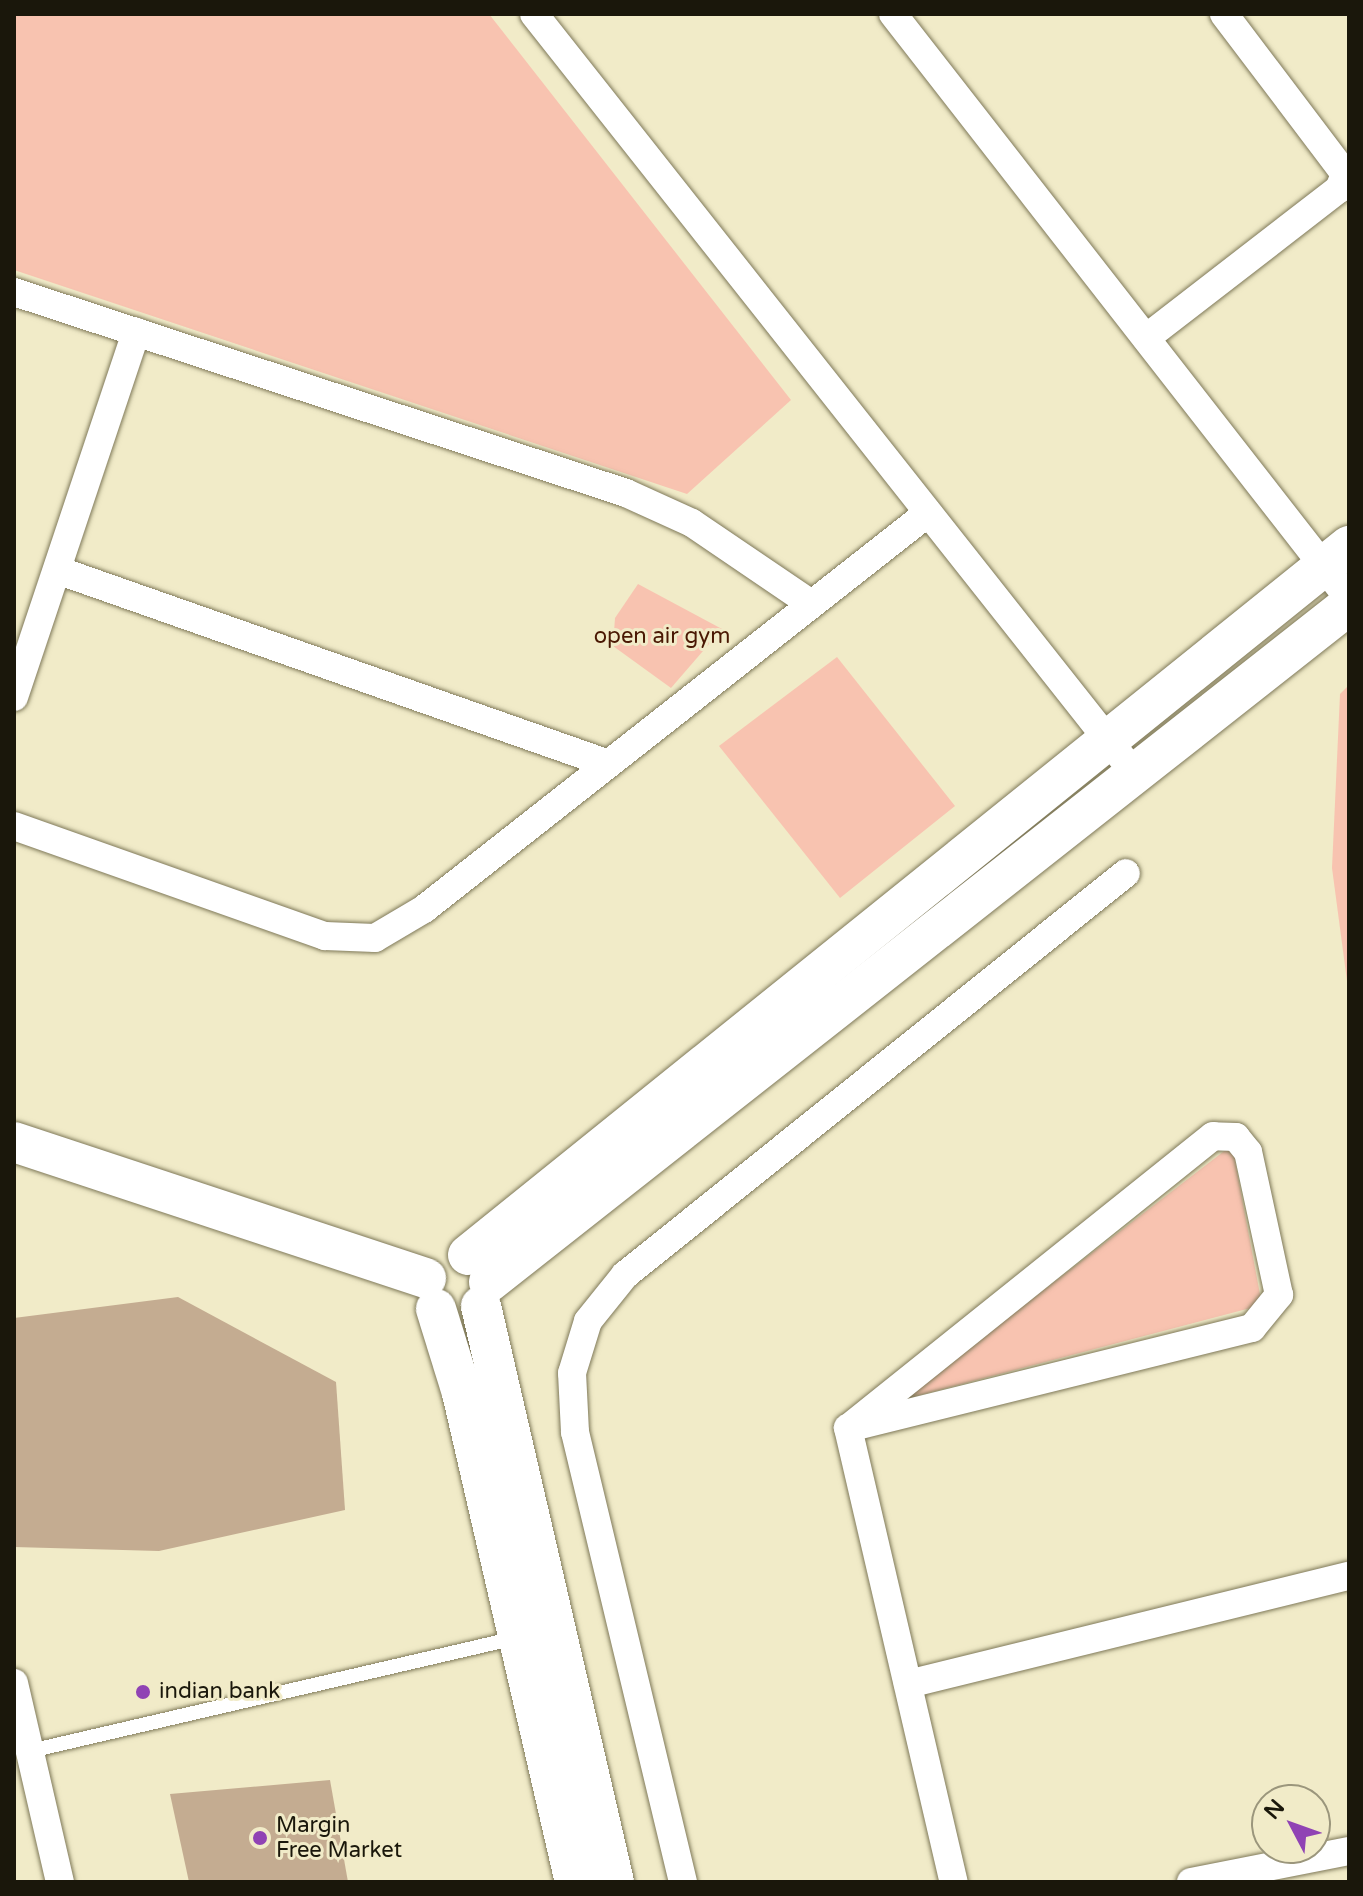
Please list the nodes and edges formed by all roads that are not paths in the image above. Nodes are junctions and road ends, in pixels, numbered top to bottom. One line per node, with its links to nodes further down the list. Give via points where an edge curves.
1 (534, 14): 7 (street)
2 (893, 14): 6 (street)
3 (1224, 14): 6 (street, via 1342,161 1345,174 1339,189)
4 (14, 292): 5 (street)
5 (136, 332): 9 (street); 11 (street, via 626,493 692,523)
6 (1146, 338): 8 (street)
7 (928, 513): 11 (street); 13 (street)
8 (1337, 556): 10 (street); 13 (street)
9 (57, 570): 12 (street); 14 (street)
10 (1349, 602): 15 (street)
11 (811, 604): 14 (street)
12 (14, 697)
13 (1108, 739): 15 (street); 19 (street)
14 (606, 763): 16 (street, via 424,909 375,938 325,936)
15 (1134, 773): 19 (street)
16 (14, 826)
17 (1126, 873): 31 (street, via 625,1275 588,1321 572,1373 575,1432)
18 (14, 1142): 20 (street)
19 (479, 1281): 20 (street, via 459,1316); 20 (street, via 444,1255); 23 (street)
20 (431, 1294): 23 (street)
21 (848, 1428): 21 (street, via 1252,1328 1279,1295 1248,1152 1236,1137 1213,1136); 25 (street)
22 (1349, 1576): 25 (street)
23 (538, 1634): 26 (lane); 29 (street); 30 (street)
24 (14, 1683): 26 (street)
25 (908, 1684): 32 (street)
26 (30, 1751): 28 (street)
27 (1349, 1851): 33 (street)
28 (60, 1882)
29 (575, 1882)
30 (614, 1882)
31 (683, 1882)
32 (954, 1882)
33 (1191, 1882)

